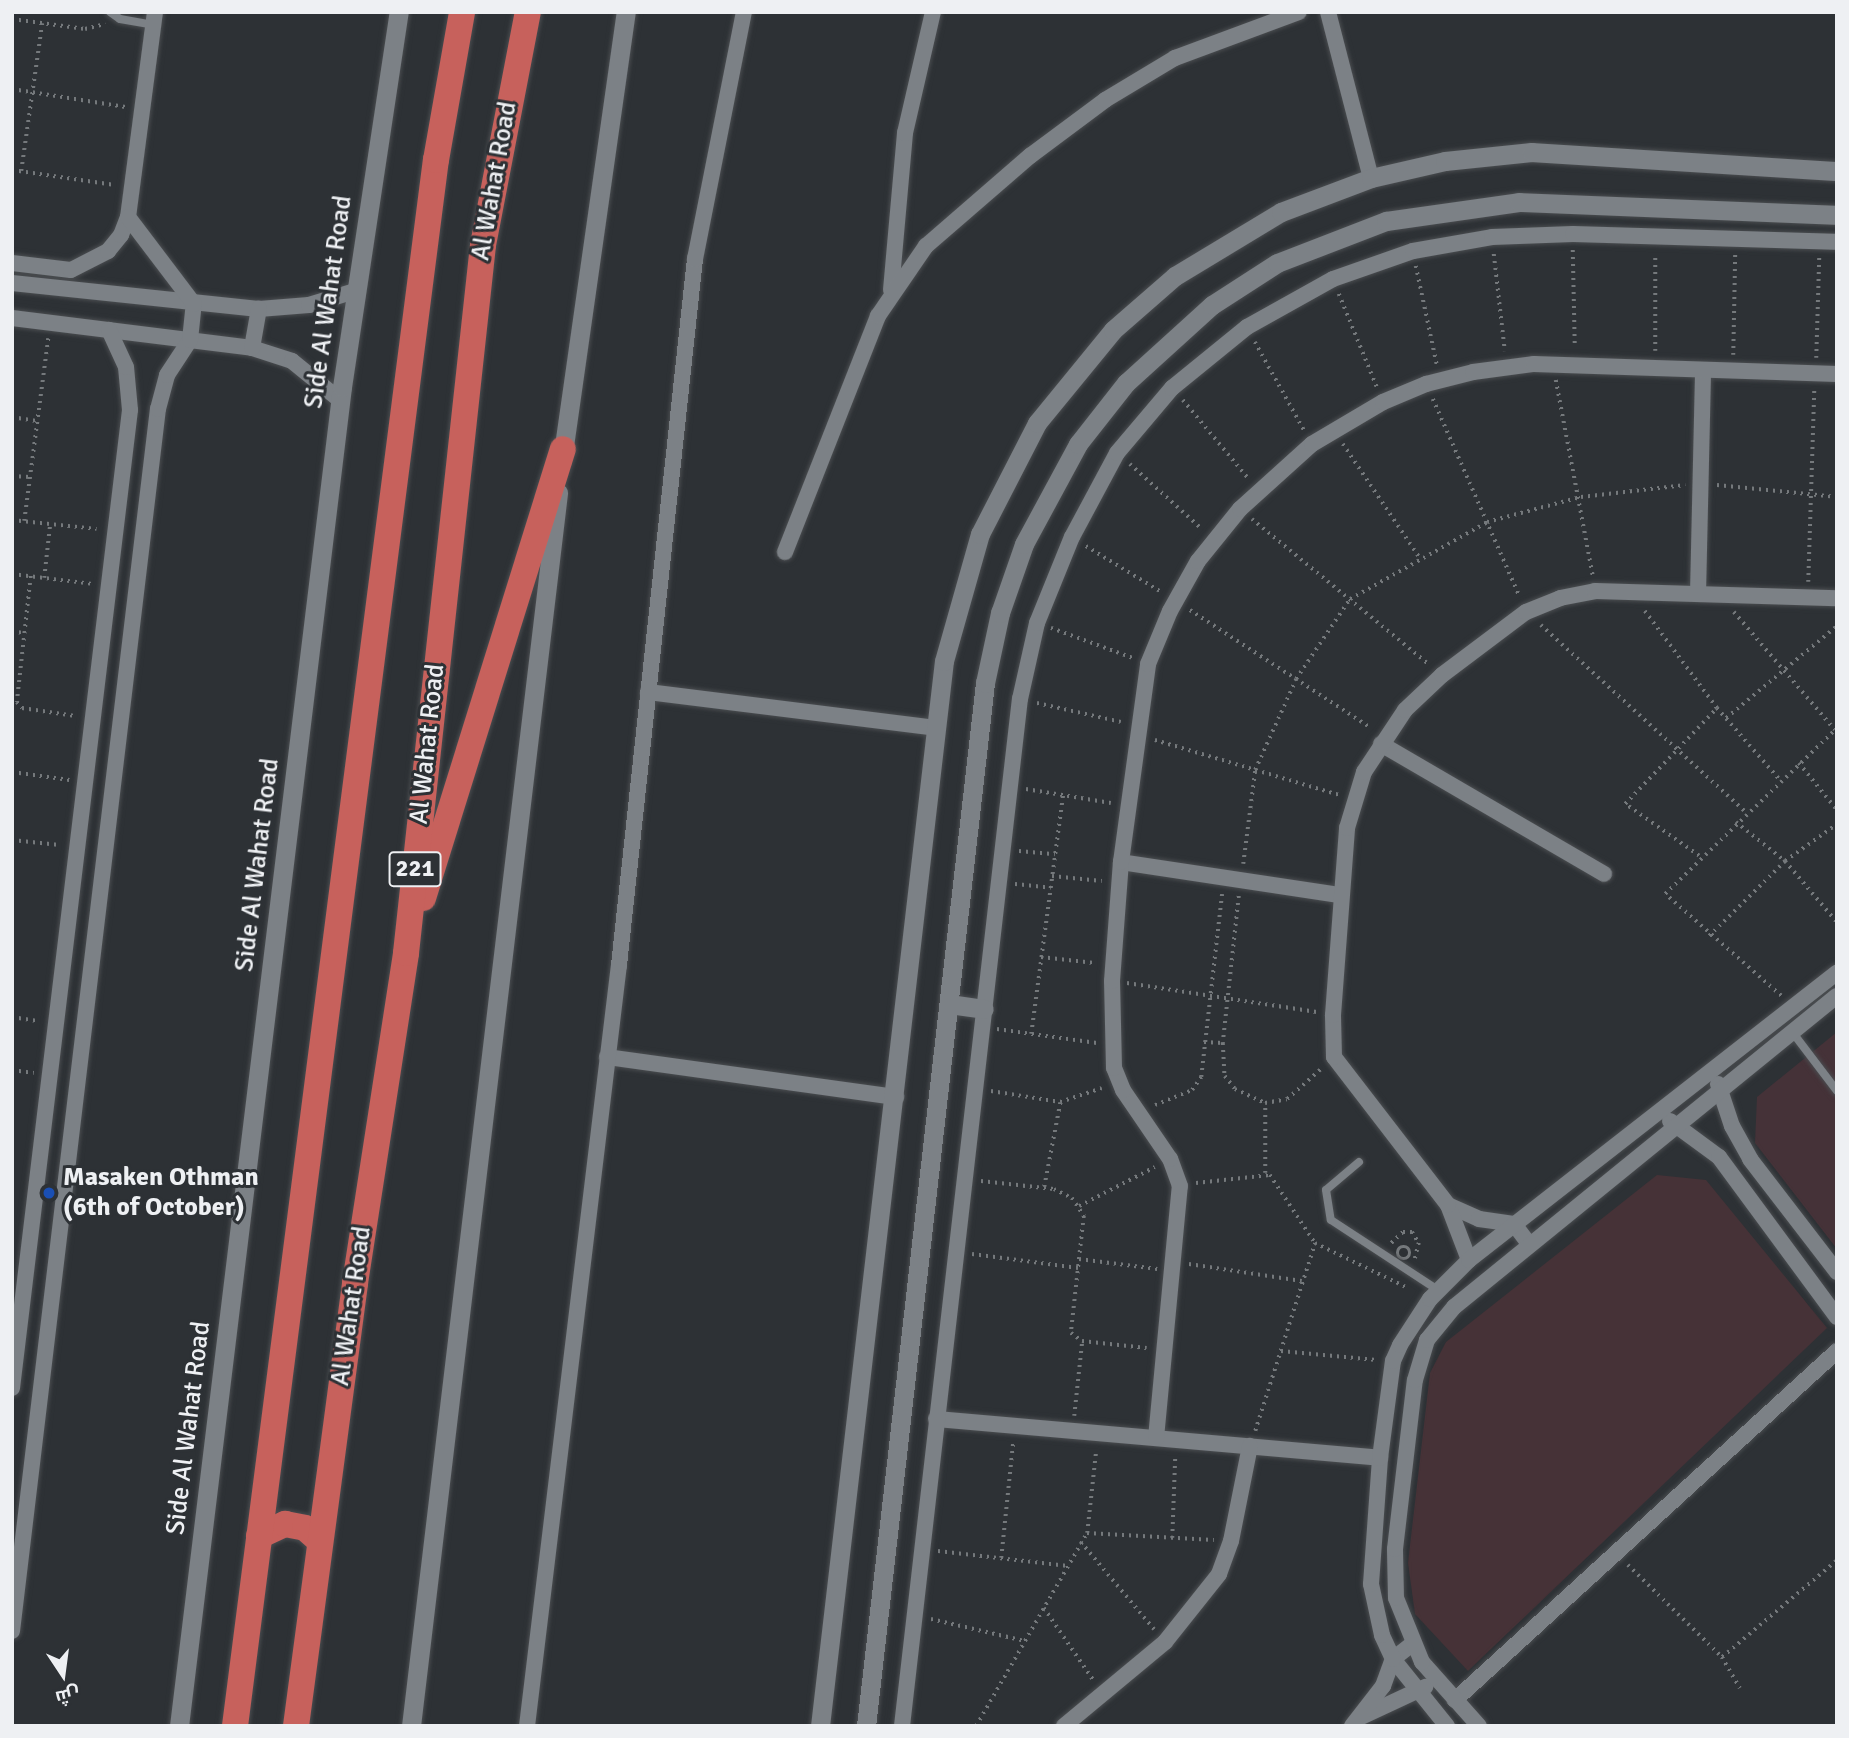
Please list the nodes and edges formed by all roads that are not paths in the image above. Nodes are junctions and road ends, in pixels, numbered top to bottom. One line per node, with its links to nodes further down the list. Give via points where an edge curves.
1 (110, 12): 10 (lane, via 120,19)
2 (399, 12): 18 (street, Side Al Wahat Road)
3 (463, 12): 68 (highway, 221, via 436,160)
4 (528, 12): 41 (highway, Al Wahat Road / 221, via 495,173 475,305)
5 (626, 12): 29 (street)
6 (744, 12): 33 (street, via 695,259)
7 (933, 12): 19 (street, via 905,132)
8 (1299, 12): 19 (street, via 1175,58 1105,100 1030,156 926,246)
9 (1328, 12): 12 (street)
10 (154, 19): 14 (street)
11 (1837, 171): 12 (street, via 1532,152 1445,161)
12 (1371, 178): 34 (street, via 1281,212 1209,253 1142,302 1060,390 1016,457 980,534 953,618)
13 (1837, 215): 44 (street, via 1519,202 1432,212 1349,233 1278,263 1182,330 1126,383 1078,444 1039,511 1011,578 985,683)
14 (128, 217): 16 (street, via 108,251 91,263 71,270); 20 (street)
15 (1837, 242): 45 (street, via 1573,234 1492,237 1413,251 1333,279 1247,327 1172,388 1117,453 1072,537 1037,623 1020,699)
16 (12, 263)
17 (12, 283): 20 (street)
18 (358, 290): 21 (street, via 309,305); 28 (street, Side Al Wahat Road)
19 (891, 293): 30 (street)
20 (194, 304): 21 (street); 24 (street)
21 (259, 309): 25 (street)
22 (12, 317): 23 (street)
23 (108, 330): 24 (street); 36 (street, via 122,354 131,395)
24 (190, 340): 25 (street); 37 (street, via 167,375 159,400)
25 (252, 348): 28 (street, via 292,361)
26 (1703, 370): 27 (street); 31 (street); 38 (street, via 1576,363 1507,367 1433,382 1383,402 1312,444 1240,509 1176,600 1148,664)
27 (1837, 374)
28 (341, 401): 77 (street, Side Al Wahat Road)
29 (563, 449): 41 (highway); 80 (street)
30 (785, 552)
31 (1698, 594): 32 (street); 35 (street, via 1595,592 1560,598 1526,612 1442,675 1405,710)
32 (1837, 597)
33 (648, 692): 34 (street); 47 (street)
34 (936, 728): 51 (street)
35 (1383, 741): 39 (street); 40 (street, via 1354,800)
36 (86, 790): 37 (street); 63 (street)
37 (111, 801): 70 (street)
38 (1121, 862): 40 (street); 65 (street, via 1110,1045 1119,1082 1170,1159 1180,1186)
39 (1604, 874)
40 (1340, 895): 55 (street, via 1334,1057)
41 (406, 953): 69 (highway, Al Wahat Road / 221)
42 (1837, 972): 48 (street)
43 (1837, 996): 46 (street)
44 (949, 1004): 45 (street); 83 (street)
45 (983, 1018): 64 (street)
46 (1793, 1032): 49 (street); 50 (lane)
47 (607, 1057): 51 (street); 81 (street)
48 (1712, 1073): 49 (street); 52 (street)
49 (1722, 1090): 53 (street); 59 (street, via 1740,1143)
50 (1837, 1091)
51 (896, 1097): 82 (street)
52 (1662, 1112): 53 (street); 56 (street)
53 (1676, 1128): 57 (street); 61 (street, via 1719,1157)
54 (1359, 1162): 60 (lane, via 1326,1190 1326,1210 1338,1227)
55 (1448, 1205): 56 (street, via 1479,1219); 58 (street)
56 (1514, 1224): 57 (street); 58 (street)
57 (1530, 1245): 71 (street, via 1439,1322 1419,1359 1394,1573)
58 (1469, 1260): 60 (street)
59 (1837, 1272)
60 (1434, 1295): 67 (street, via 1408,1328 1393,1361)
61 (1837, 1317)
62 (1837, 1351): 75 (street)
63 (12, 1388)
64 (936, 1419): 65 (street); 84 (street)
65 (1156, 1438): 66 (street)
66 (1250, 1447): 67 (street); 85 (street, via 1231,1541 1219,1574 1165,1642)
67 (1380, 1458): 72 (street, via 1371,1584 1382,1635)
68 (258, 1536): 69 (highway, via 285,1524 305,1528); 78 (highway, 221)
69 (320, 1541): 79 (highway, Al Wahat Road / 221)
70 (12, 1631)
71 (1412, 1644): 72 (street); 73 (street)
72 (1393, 1659): 74 (street); 76 (street, via 1383,1686)
73 (1434, 1678): 74 (street); 75 (street)
74 (1420, 1693): 76 (street); 86 (street)
75 (1455, 1700): 87 (street)
76 (1357, 1721)
77 (179, 1726)
78 (235, 1726)
79 (296, 1726)
80 (411, 1726)
81 (527, 1726)
82 (820, 1726)
83 (866, 1726)
84 (902, 1726)
85 (1064, 1726)
86 (1447, 1726)
87 (1479, 1726)

